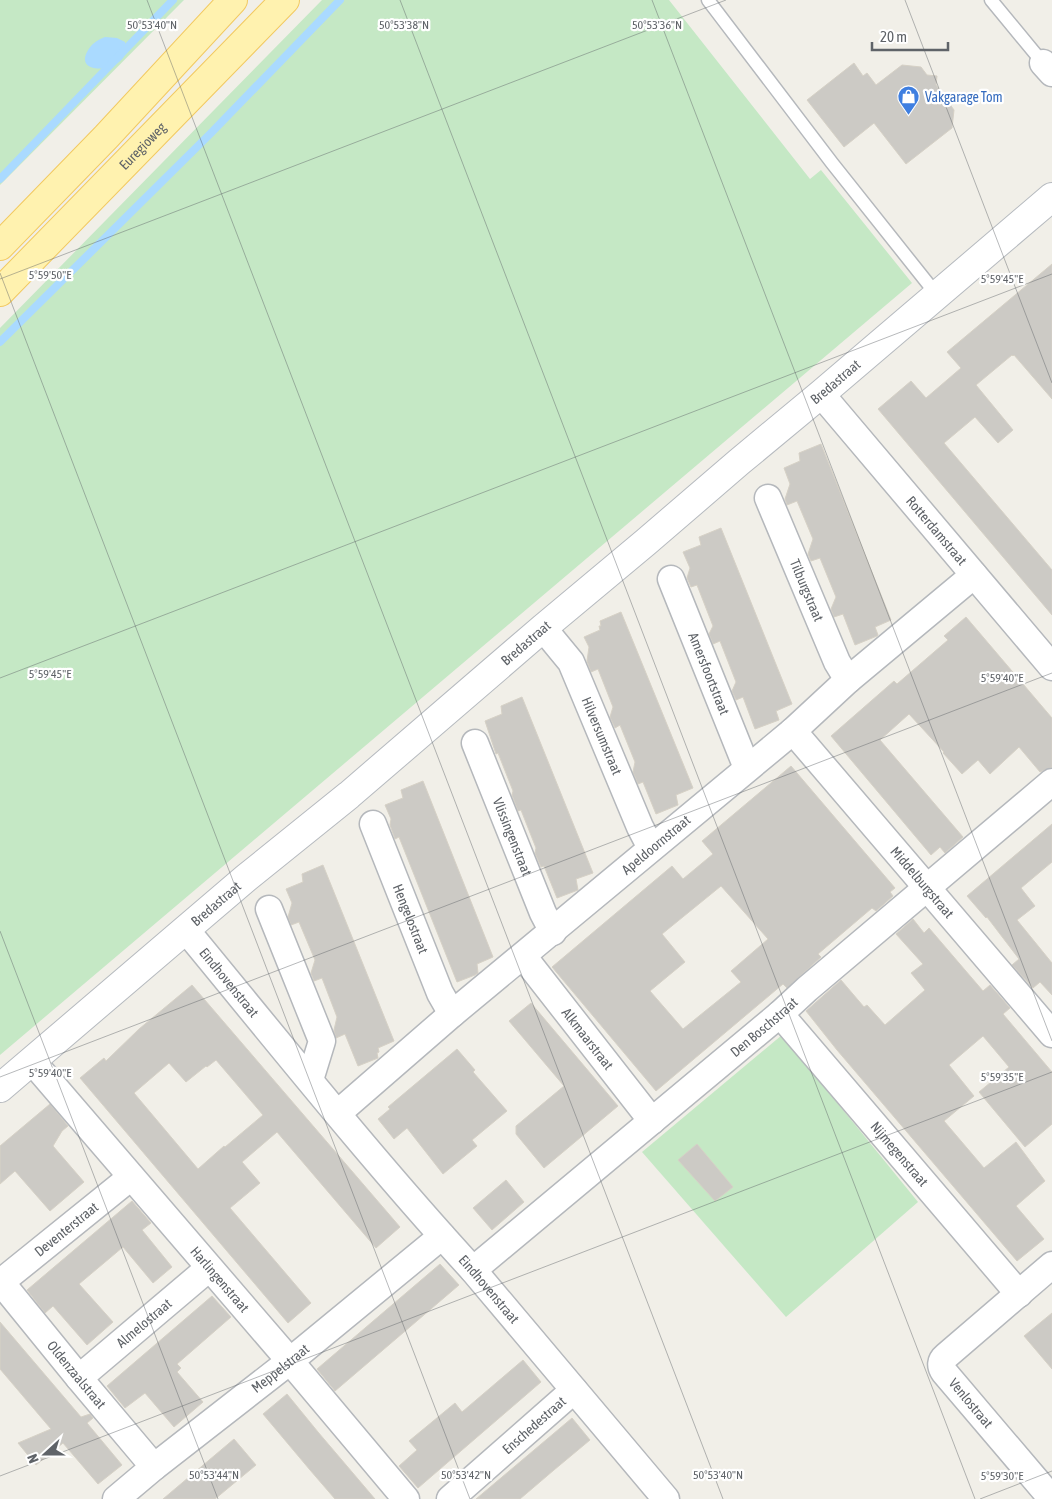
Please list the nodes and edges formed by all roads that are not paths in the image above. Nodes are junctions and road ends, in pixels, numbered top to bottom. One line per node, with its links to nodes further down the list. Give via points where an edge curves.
1 (233, 0): 7 (main road)
2 (285, 0): 8 (main road, Euregioweg)
3 (708, 0): 9 (lane)
4 (991, 0): 5 (lane)
5 (1048, 68)
6 (1052, 198): 9 (street, Bredastraat)
7 (0, 246)
8 (0, 292)
9 (937, 295): 10 (street, Bredastraat)
10 (821, 394): 12 (street, Rotterdamstraat); 14 (street, Bredastraat)
11 (768, 498): 16 (street, Tilburgstraat, via 836,662)
12 (974, 575): 15 (street, Rotterdamstraat); 16 (street, Apeldoornstraat)
13 (671, 579): 19 (street, Amersfoortstraat)
14 (543, 628): 22 (street, Hilversumstraat, via 571,662); 25 (street, Bredastraat)
15 (1052, 667)
16 (848, 680): 17 (street, Apeldoornstraat)
17 (792, 731): 19 (street, Apeldoornstraat); 23 (street, Middelburgstraat)
18 (474, 743): 26 (street, Vlissingenstraat)
19 (747, 768): 22 (street, Apeldoornstraat)
20 (1052, 782): 23 (street, Den Boschstraat)
21 (372, 824): 28 (street, Hengelostraat, via 440,993)
22 (651, 848): 26 (street, Apeldoornstraat)
23 (927, 889): 29 (street, Den Boschstraat); 30 (street, Middelburgstraat)
24 (269, 909): 32 (street, via 322,1041)
25 (186, 930): 31 (street, Bredastraat); 32 (street, Eindhovenstraat)
26 (553, 932): 27 (street, Apeldoornstraat)
27 (523, 956): 28 (street, Apeldoornstraat); 35 (street, Alkmaarstraat)
28 (452, 1014): 34 (street, Apeldoornstraat)
29 (780, 1014): 35 (street, Den Boschstraat); 42 (street, Nijmegenstraat)
30 (1051, 1031)
31 (32, 1061): 33 (street, Bredastraat); 36 (street, Harlingenstraat)
32 (310, 1080): 34 (street, Eindhovenstraat)
33 (0, 1088)
34 (338, 1113): 37 (street, Eindhovenstraat)
35 (652, 1121): 40 (street, Den Boschstraat)
36 (131, 1177): 39 (street, Harlingenstraat); 41 (street, Deventerstraat)
37 (442, 1236): 40 (street, Eindhovenstraat); 43 (street, Meppelstraat)
38 (1052, 1265): 42 (street, Venlostraat)
39 (209, 1268): 43 (street, Harlingenstraat); 44 (street, Almelostraat)
40 (474, 1270): 45 (street, Eindhovenstraat)
41 (0, 1281): 44 (street, Oldenzaalstraat)
42 (1019, 1294): 51 (street, Venlostraat, via 942,1359 942,1368)
43 (290, 1360): 46 (street, Meppelstraat); 48 (street, Harlingenstraat)
44 (79, 1378): 46 (street, Oldenzaalstraat)
45 (574, 1390): 49 (street, Enschedestraat); 50 (street, Eindhovenstraat)
46 (154, 1467): 47 (street, Meppelstraat)
47 (116, 1499)
48 (406, 1499)
49 (450, 1499)
50 (666, 1499)
51 (1052, 1499)

